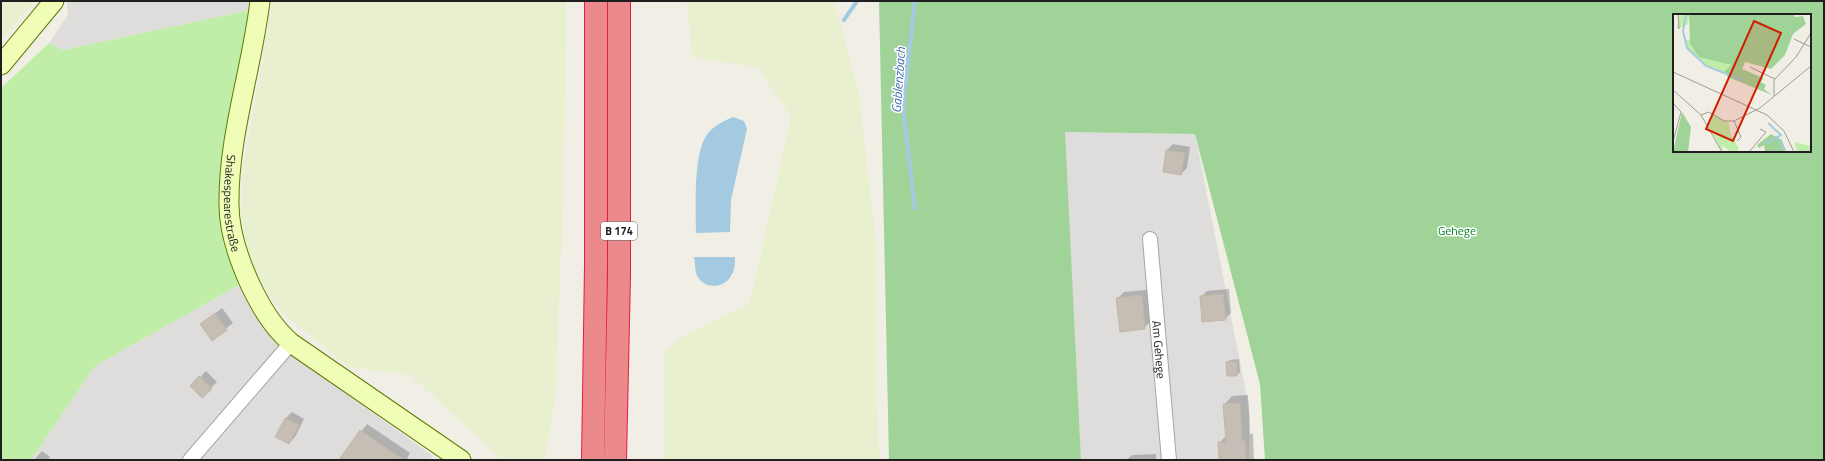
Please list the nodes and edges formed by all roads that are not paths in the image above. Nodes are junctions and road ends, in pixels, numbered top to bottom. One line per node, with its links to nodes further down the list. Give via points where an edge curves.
1 (54, 1): 5 (street)
2 (260, 1): 7 (street, Shakespearestraße, via 233,152 229,206 232,230 245,273 266,314)
3 (596, 1): 10 (highway, B 174)
4 (619, 1): 11 (highway, B 174, via 619,275)
5 (1, 65)
6 (1150, 239): 12 (street, Am Gehege)
7 (291, 344): 8 (street); 9 (street, Shakespearestraße)
8 (190, 460)
9 (461, 460)
10 (593, 460)
11 (615, 460)
12 (1169, 460)

